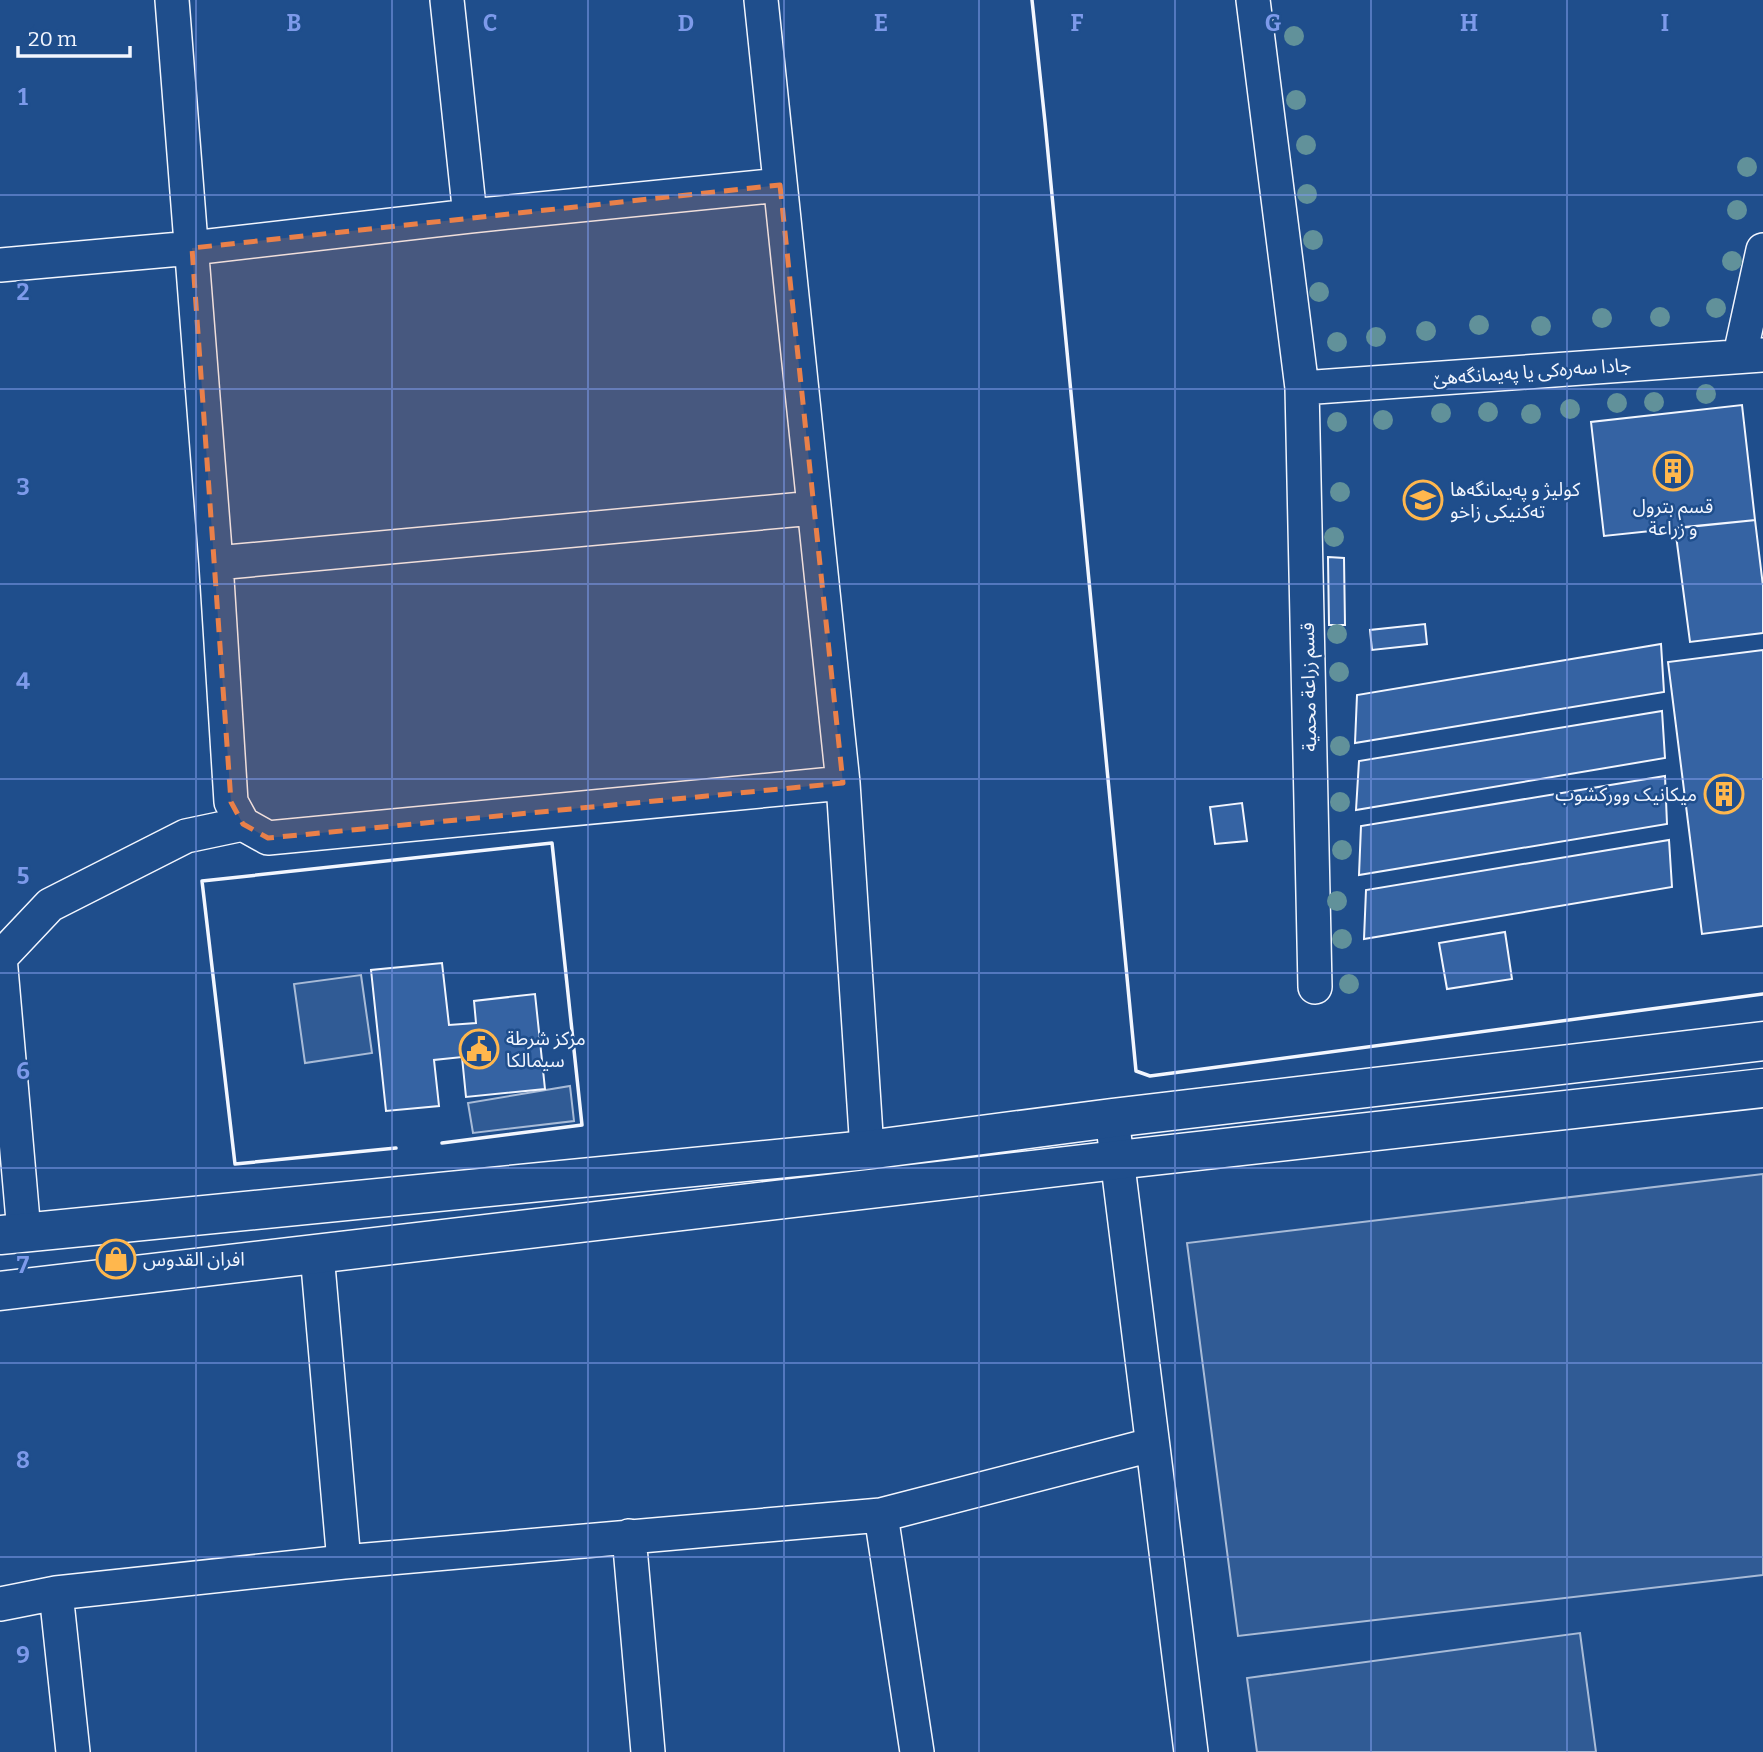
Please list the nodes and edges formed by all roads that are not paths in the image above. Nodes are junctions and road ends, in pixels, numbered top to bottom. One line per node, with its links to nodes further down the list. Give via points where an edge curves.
1 (172, 0): 7 (street)
2 (447, 0): 6 (street)
3 (761, 0): 5 (street)
4 (1253, 0): 11 (street, قسم زراعة محمية)
5 (780, 185): 6 (street); 12 (street)
6 (470, 216): 7 (street)
7 (192, 248): 9 (street); 13 (street)
8 (1763, 250): 10 (street)
9 (0, 265)
10 (1751, 355): 11 (street, جادا سه‌ره‌كى يا په‌يمانگه‌هێ)
11 (1302, 387): 17 (street, قسم زراعة محمية)
12 (814, 508): 13 (street); 14 (street)
13 (216, 563): 15 (street, via 231,802)
14 (843, 783): 15 (street, via 268,838); 21 (street)
15 (243, 824): 16 (street, via 186,836 50,905)
16 (0, 957): 23 (street)
17 (1315, 987)
18 (1763, 1041): 20 (main road)
19 (1763, 1088): 22 (main road)
20 (1112, 1118): 21 (main road); 22 (street)
21 (867, 1150): 23 (main road)
22 (1116, 1160): 24 (main road); 26 (street)
23 (12, 1233)
24 (317, 1254): 25 (main road); 29 (street)
25 (0, 1291)
26 (1152, 1445): 27 (street); 35 (street)
27 (881, 1515): 28 (street); 34 (street)
28 (629, 1536): 29 (street); 33 (street)
29 (344, 1562): 30 (street)
30 (56, 1593): 31 (street); 32 (street)
31 (0, 1604)
32 (73, 1752)
33 (648, 1752)
34 (917, 1752)
35 (1191, 1752)

